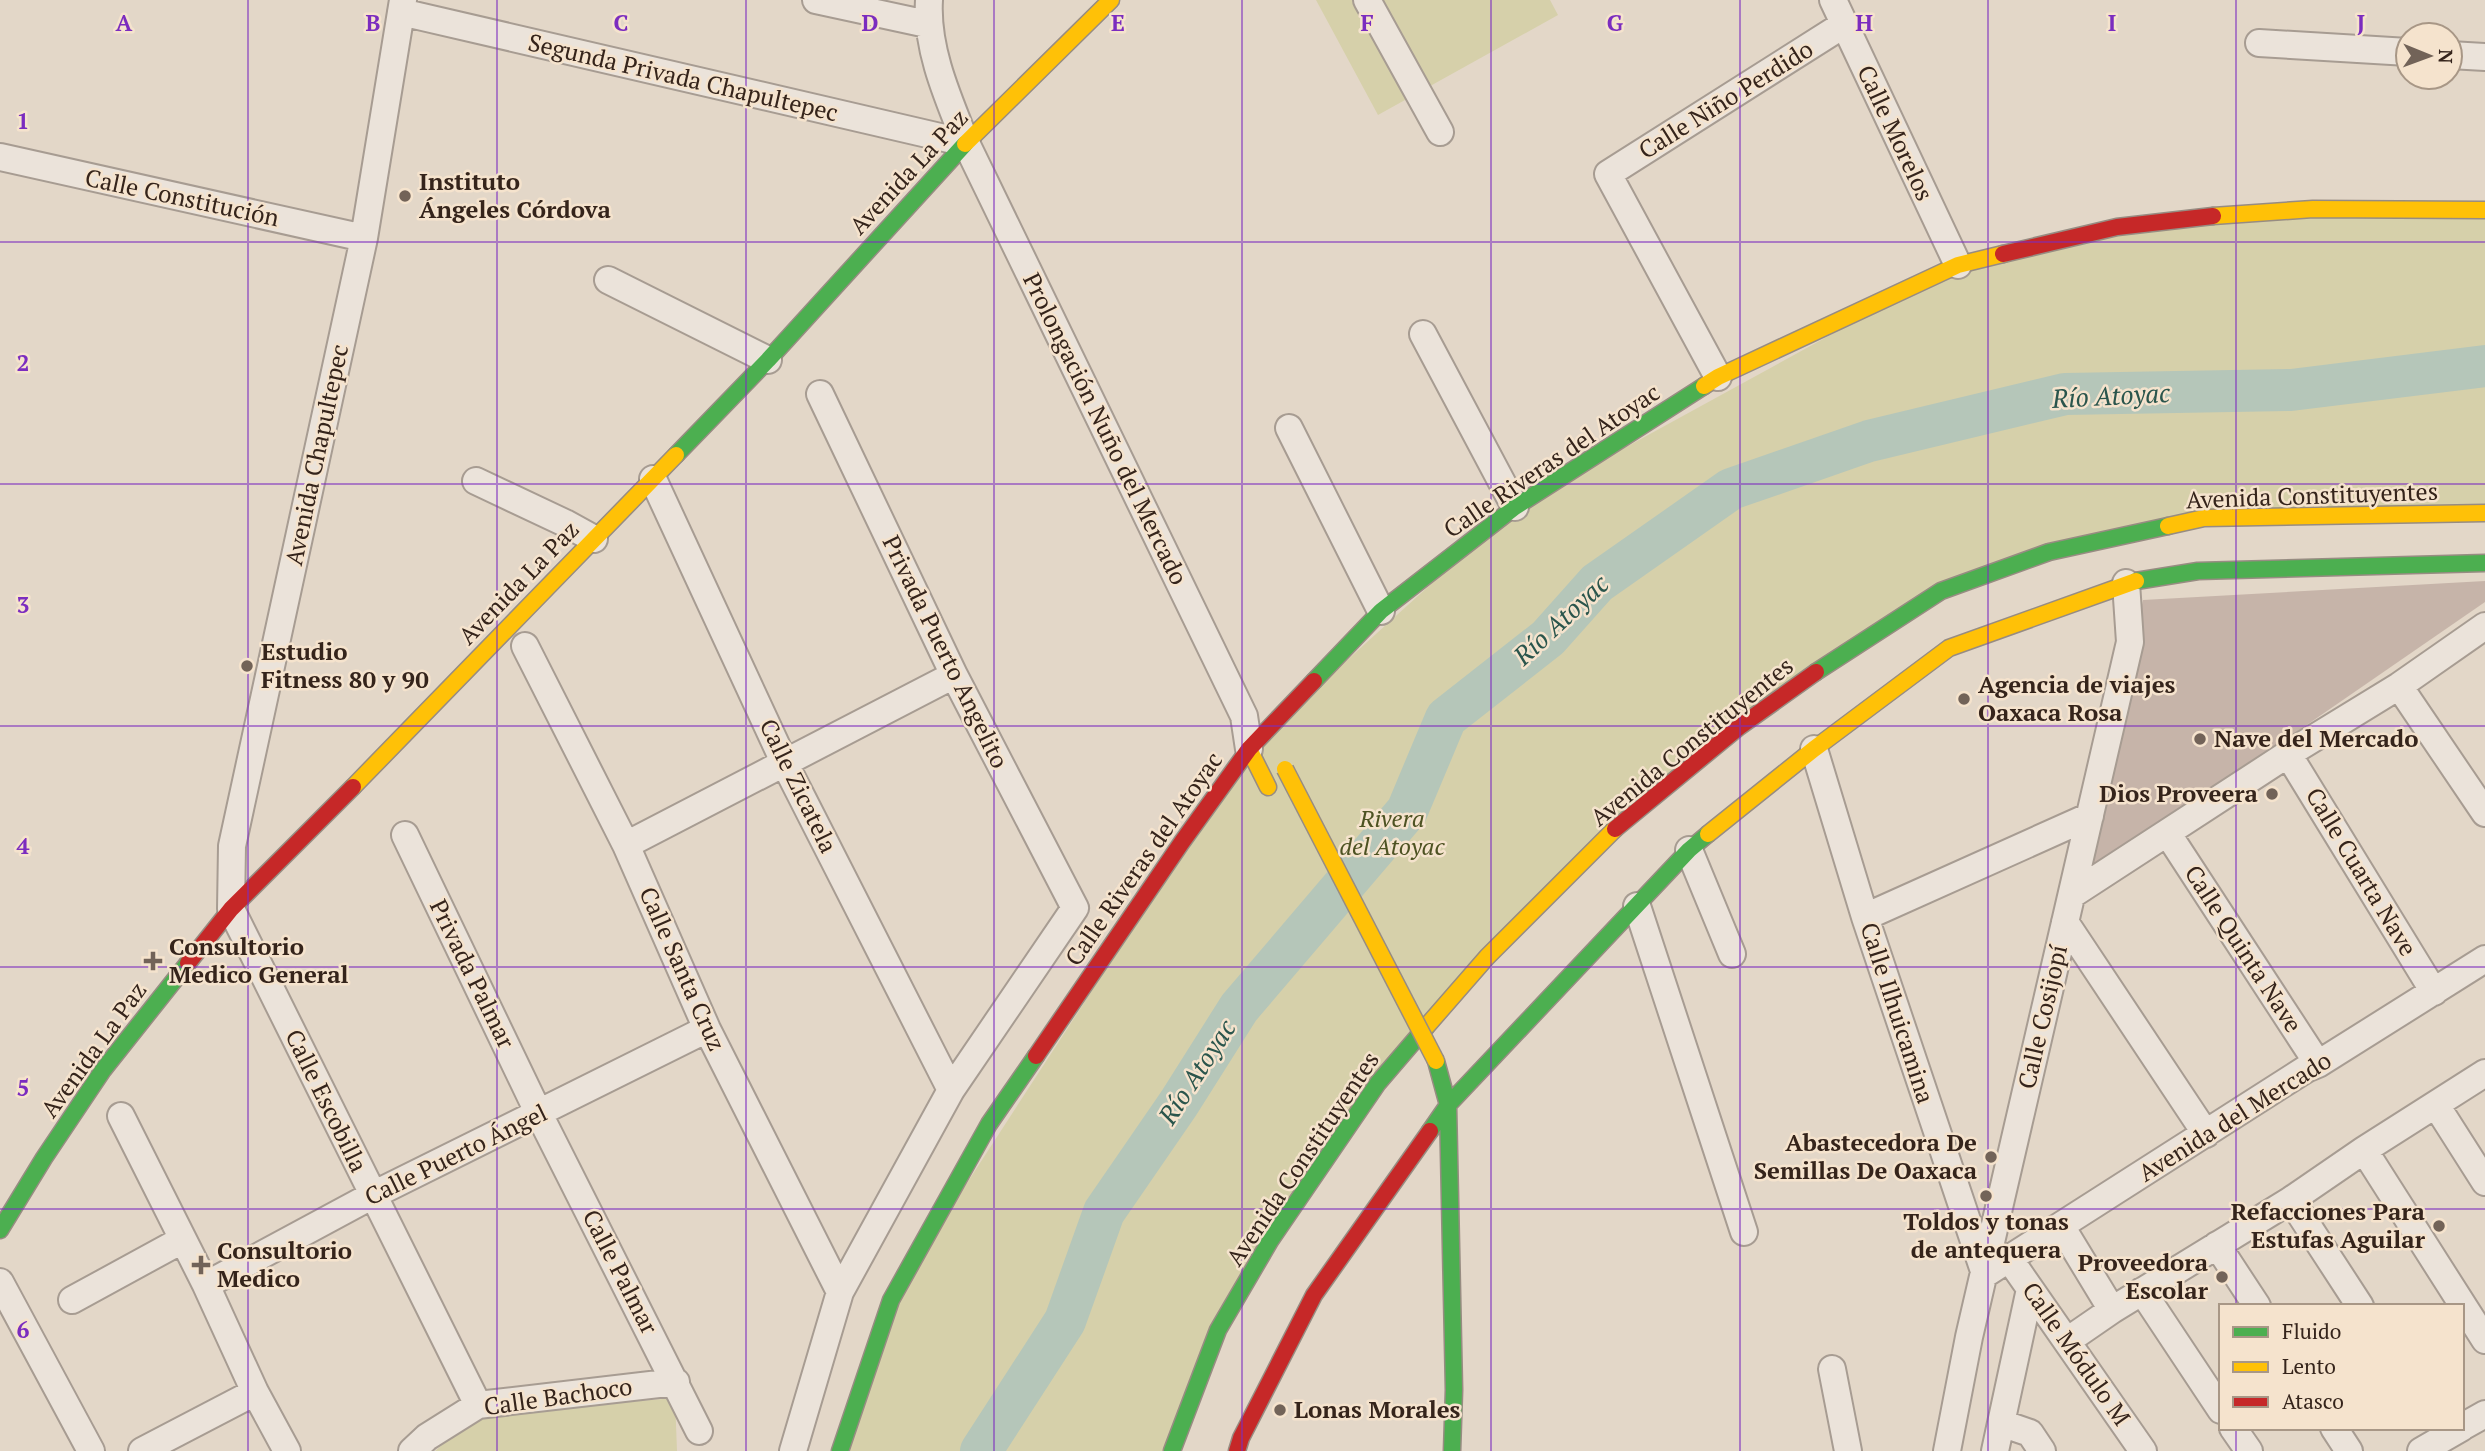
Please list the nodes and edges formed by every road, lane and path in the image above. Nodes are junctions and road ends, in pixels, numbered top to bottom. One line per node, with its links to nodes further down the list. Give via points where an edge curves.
1 (816, 0): 6 (street)
2 (1111, 0): 13 (main road, Avenida La Paz)
3 (1367, 0): 12 (street)
4 (1833, 0): 7 (street, Calle Morelos)
5 (402, 6): 13 (street, Segunda Privada Chapultepec); 16 (street, Avenida Chapultepec)
6 (928, 12): 13 (street, Prolongación Nuño del Mercado, via 945,89)
7 (1843, 25): 17 (street, Calle Morelos); 21 (street, Calle Niño Perdido, via 1608,174)
8 (2259, 43): 9 (street)
9 (2394, 51)
10 (2464, 56): 11 (street)
11 (2485, 57)
12 (1440, 132)
13 (966, 143): 20 (main road, Avenida La Paz); 36 (street, Prolongación Nuño del Mercado, via 1244,716)
14 (0, 157): 16 (street, Calle Constitución)
15 (2485, 210): 17 (main road, Calle Riveras del Atoyac, via 2234,214 2117,227)
16 (364, 238): 49 (street, Avenida Chapultepec, via 232,846)
17 (1958, 265): 21 (main road, Calle Riveras del Atoyac)
18 (608, 280): 20 (street)
19 (1423, 334): 26 (street)
20 (768, 360): 24 (main road, Avenida La Paz)
21 (1718, 377): 26 (main road, Calle Riveras del Atoyac)
22 (820, 394): 34 (street, Privada Puerto Angelito)
23 (1289, 428): 31 (street)
24 (653, 479): 28 (main road, Avenida La Paz); 39 (street, Calle Zicatela)
25 (476, 481): 28 (street)
26 (1515, 508): 31 (main road, Calle Riveras del Atoyac)
27 (2485, 513): 111 (main road, Avenida Constituyentes, via 2204,518 2049,552 1941,591 1759,712 1628,816 1487,957 1378,1083 1270,1241 1218,1330)
28 (594, 538): 49 (main road, Avenida La Paz)
29 (2485, 563): 30 (main road, via 2198,570)
30 (2126, 583): 37 (main road, via 1949,648); 42 (street, Calle Cosijopí, via 2130,642)
31 (1381, 611): 36 (main road, Calle Riveras del Atoyac)
32 (2485, 625): 35 (street)
33 (525, 646): 45 (street, Calle Santa Cruz)
34 (954, 675): 39 (street); 60 (street, Privada Puerto Angelito, via 1074,908)
35 (2399, 686): 38 (street); 41 (street)
36 (1271, 750): 40 (main road); 62 (main road, bridge, via 1436,1061); 110 (main road, Calle Riveras del Atoyac, via 1182,842 989,1124 891,1300)
37 (1814, 750): 46 (main road); 50 (street, Calle Ilhuicamina)
38 (2288, 754): 43 (street); 54 (street, Calle Cuarta Nave)
39 (785, 764): 45 (street); 60 (street, Calle Zicatela)
40 (1272, 794)
41 (2485, 813)
42 (2090, 816): 47 (street, Calle Cosijopí); 50 (street)
43 (2168, 834): 47 (street); 57 (street, Calle Quinta Nave)
44 (405, 835): 64 (street, Privada Palmar)
45 (626, 845): 55 (street, Calle Santa Cruz)
46 (1689, 850): 48 (main road); 52 (street)
47 (2073, 894): 51 (street, Calle Cosijopí)
48 (1637, 906): 62 (main road); 75 (street)
49 (231, 908): 71 (street, Calle Escobilla); 74 (main road, Avenida La Paz, via 103,1070)
50 (1865, 917): 79 (street, Calle Ilhuicamina)
51 (2065, 922): 67 (street); 79 (street, Calle Cosijopí)
52 (1731, 954)
53 (2485, 959): 54 (street, Avenida del Mercado)
54 (2434, 992): 57 (street, Avenida del Mercado)
55 (707, 1029): 64 (street, Calle Puerto Ángel); 84 (street, Calle Santa Cruz)
56 (1400, 1042): 58 (main road)
57 (2318, 1064): 67 (street, Avenida del Mercado)
58 (1412, 1066)
59 (2485, 1073): 63 (street)
60 (951, 1090): 84 (street)
61 (1428, 1099): 66 (main road)
62 (1448, 1105): 66 (main road); 68 (main road)
63 (2436, 1105): 69 (street); 70 (street)
64 (539, 1114): 71 (street, Calle Puerto Ángel); 94 (street, Calle Palmar)
65 (121, 1116): 76 (street)
66 (1437, 1119): 68 (main road); 112 (main road, via 1314,1295)
67 (2206, 1134): 73 (street, Avenida del Mercado)
68 (1449, 1146): 113 (main road)
69 (2364, 1150): 72 (street); 88 (street)
70 (2485, 1182)
71 (373, 1195): 81 (street, Calle Puerto Ángel); 96 (street, Calle Escobilla)
72 (2291, 1200): 77 (street); 87 (street)
73 (2061, 1227): 78 (street, Avenida del Mercado); 90 (street)
74 (0, 1230)
75 (1744, 1232)
76 (182, 1240): 81 (street); 85 (street)
77 (2217, 1245): 83 (street); 86 (street)
78 (2008, 1257): 79 (street, Avenida del Mercado); 82 (street, Calle Módulo M)
79 (1984, 1275): 115 (street, Calle Cosijopí)
80 (0, 1282): 105 (street)
81 (206, 1285): 95 (street)
82 (2030, 1289): 92 (street, Calle Módulo M); 99 (street)
83 (2141, 1291): 90 (street); 97 (street)
84 (840, 1292): 109 (street)
85 (72, 1300)
86 (2256, 1304)
87 (2359, 1304)
88 (2462, 1304)
89 (2464, 1307): 91 (street)
90 (2112, 1310): 92 (street)
91 (2485, 1340)
92 (2067, 1341): 118 (street, Calle Módulo M)
93 (1832, 1369): 114 (street)
94 (676, 1382): 96 (street, Calle Bachoco); 104 (street, Calle Palmar)
95 (255, 1392): 106 (street); 107 (street)
96 (478, 1405): 108 (street, Calle Bachoco)
97 (2219, 1407)
98 (2485, 1414): 100 (street)
99 (2001, 1423): 116 (street); 117 (street, via 2030,1433)
100 (2464, 1424)
101 (2234, 1430): 119 (street)
102 (2335, 1430): 120 (street)
103 (2453, 1430): 121 (street)
104 (699, 1431)
105 (91, 1451)
106 (142, 1451)
107 (286, 1451)
108 (412, 1451)
109 (793, 1451)
110 (840, 1451)
111 (1172, 1451)
112 (1237, 1451)
113 (1452, 1451)
114 (1849, 1451)
115 (1947, 1451)
116 (1995, 1451)
117 (2042, 1451)
118 (2143, 1451)
119 (2249, 1451)
120 (2349, 1451)
121 (2421, 1451)

